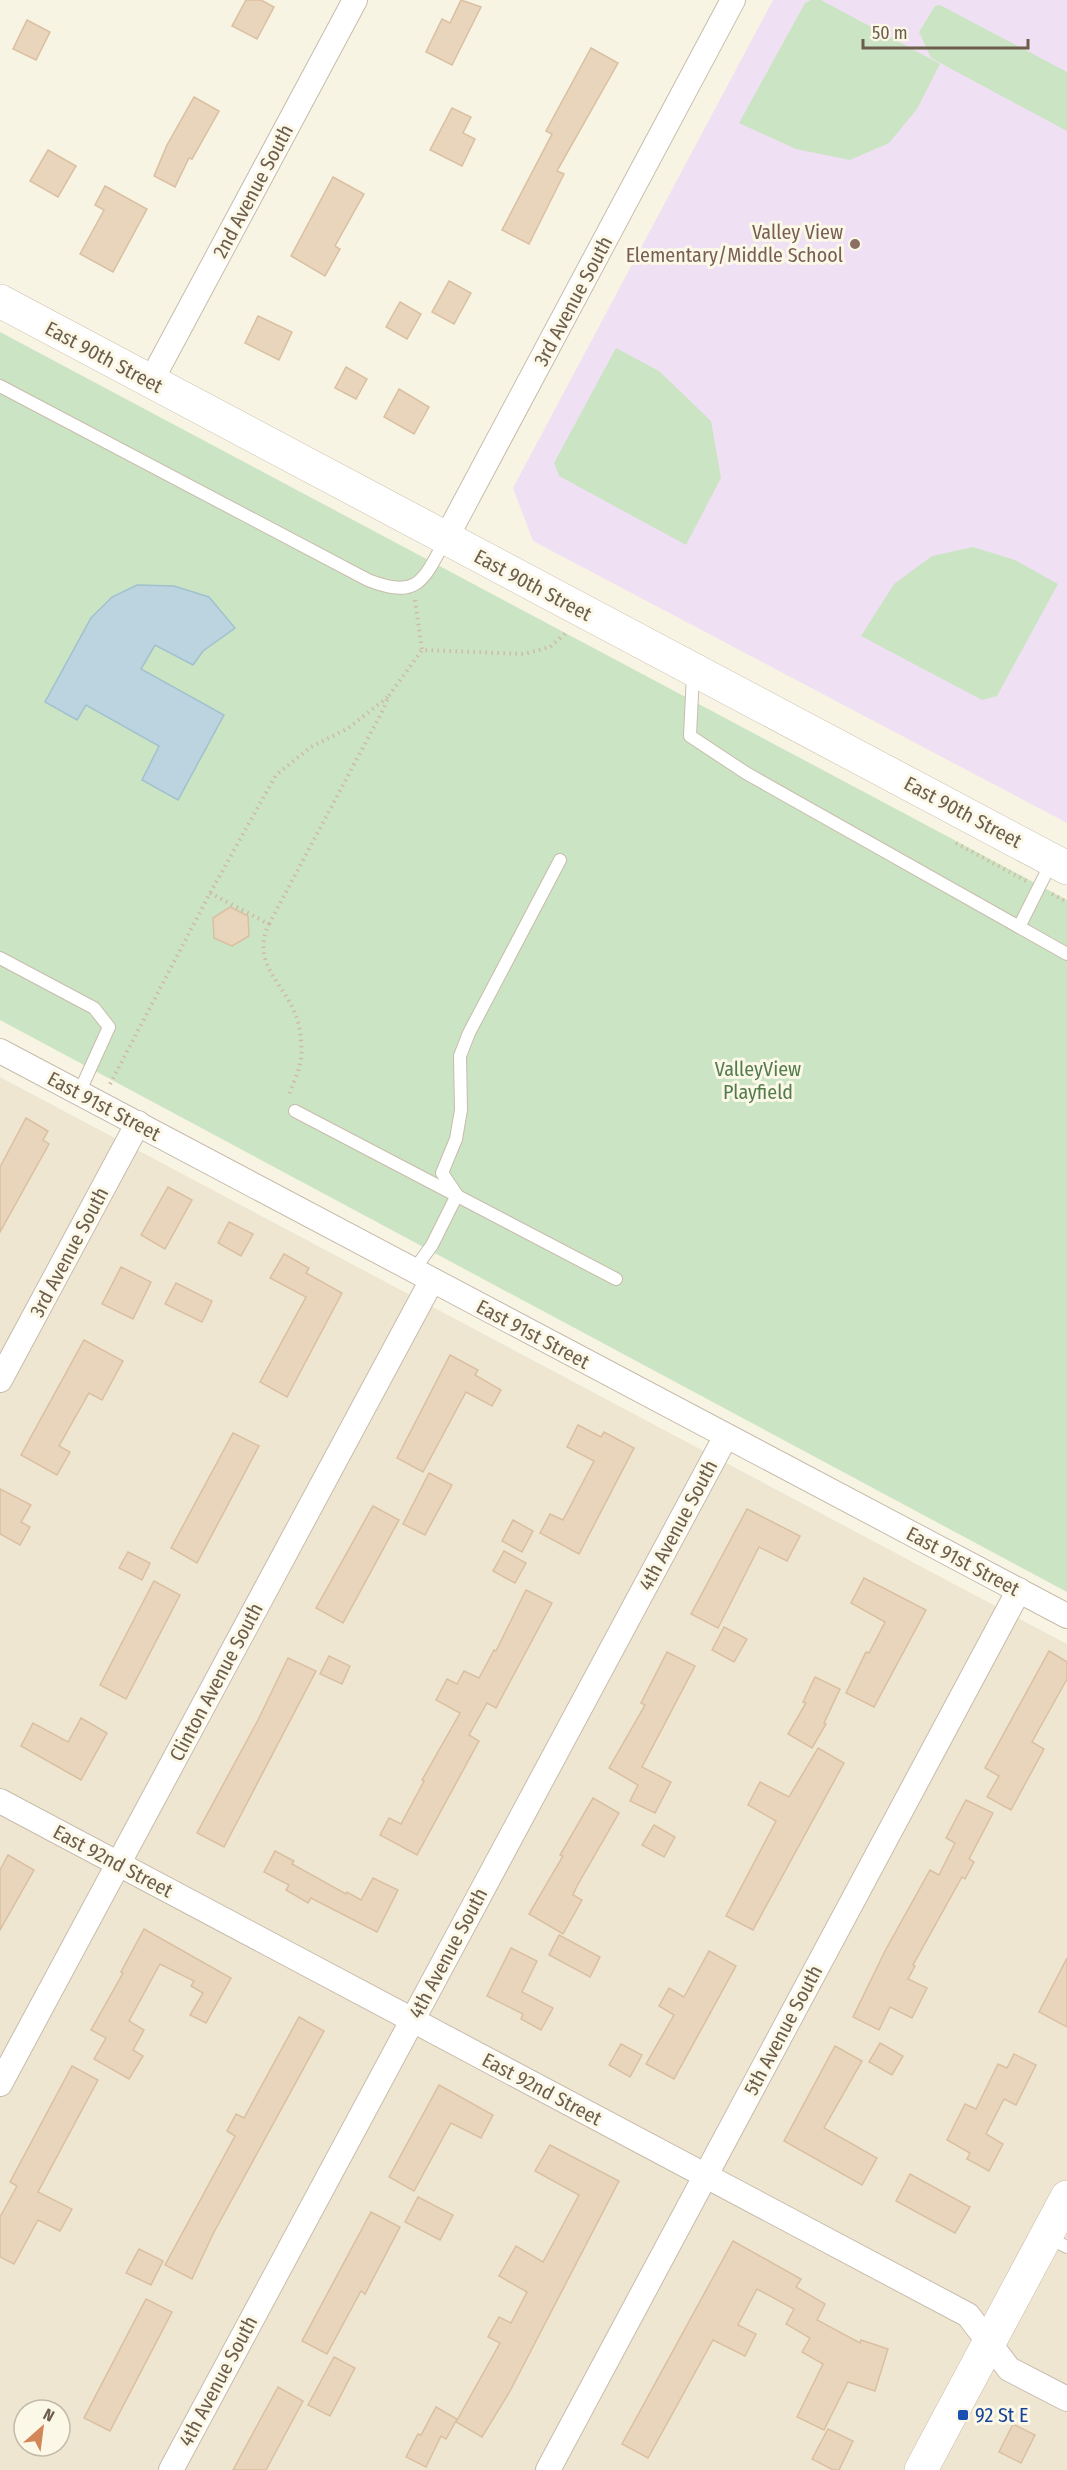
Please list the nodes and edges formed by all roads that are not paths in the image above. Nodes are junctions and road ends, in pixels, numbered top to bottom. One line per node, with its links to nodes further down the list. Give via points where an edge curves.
1 (355, 0): 4 (street, 2nd Avenue South)
2 (733, 0): 6 (street, 3rd Avenue South)
3 (0, 301): 4 (street, East 90th Street)
4 (151, 381): 6 (street, East 90th Street)
5 (0, 386): 6 (lane, via 387,587 401,589 424,578)
6 (446, 538): 7 (street, East 90th Street)
7 (693, 669): 9 (street, East 90th Street); 10 (lane, via 690,736 746,773)
8 (560, 860): 17 (lane, via 460,1056 461,1110 456,1139 442,1173)
9 (1060, 864): 10 (lane)
10 (1019, 927): 11 (lane)
11 (1067, 954)
12 (0, 958): 14 (lane, via 94,1008 109,1027)
13 (0, 1051): 14 (street, East 91st Street)
14 (89, 1098): 16 (street, East 91st Street)
15 (295, 1111): 17 (lane)
16 (138, 1123): 18 (street, East 91st Street); 20 (street, 3rd Avenue South)
17 (457, 1195): 18 (lane, via 432,1245); 19 (lane)
18 (423, 1275): 21 (street, East 91st Street); 25 (street, Clinton Avenue South)
19 (616, 1279)
20 (0, 1380)
21 (726, 1436): 22 (street, East 91st Street); 26 (street, 4th Avenue South)
22 (1019, 1590): 23 (street, East 91st Street); 28 (street, 5th Avenue South)
23 (1067, 1616)
24 (0, 1801): 25 (street, East 92nd Street)
25 (118, 1864): 26 (street, East 92nd Street); 27 (street, Clinton Avenue South)
26 (412, 2020): 28 (street, East 92nd Street); 33 (street, 4th Avenue South)
27 (0, 2084)
28 (705, 2176): 31 (street, East 92nd Street, via 968,2315); 34 (street, 5th Avenue South)
29 (1067, 2197): 30 (street)
30 (1056, 2242): 31 (street)
31 (990, 2342): 32 (street, East 92nd Street, via 1009,2369); 35 (street)
32 (1067, 2399)
33 (171, 2470)
34 (548, 2470)
35 (921, 2470)

